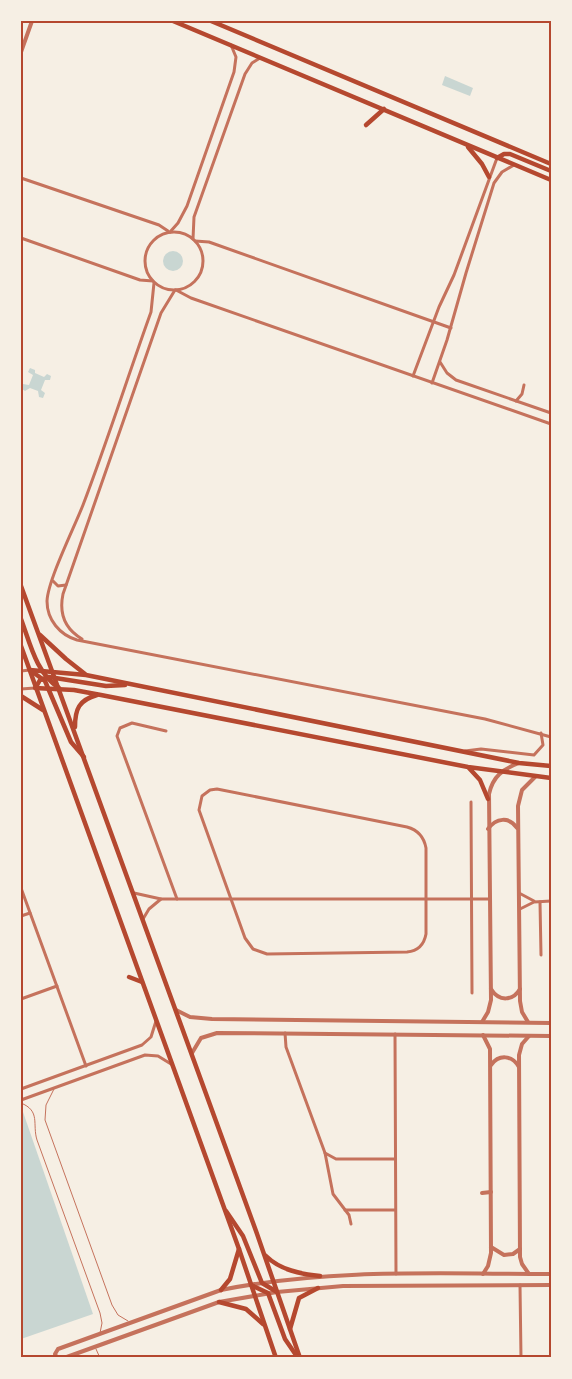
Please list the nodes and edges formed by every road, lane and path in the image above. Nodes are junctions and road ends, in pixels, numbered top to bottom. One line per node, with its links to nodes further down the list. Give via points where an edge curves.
1 (32, 21): 5 (street)
2 (174, 21): 4 (main road)
3 (211, 21): 11 (main road)
4 (230, 45): 6 (main road); 17 (street, via 236,67 187,206)
5 (21, 52)
6 (260, 58): 7 (main road); 19 (street, via 245,74 194,217)
7 (384, 110): 8 (main road); 9 (main road)
8 (366, 126)
9 (465, 145): 10 (main road); 14 (main road)
10 (497, 158): 12 (main road); 13 (main road, via 510,154); 14 (street)
11 (551, 164)
12 (515, 165): 16 (main road); 23 (street, via 502,172 494,183)
13 (551, 171)
14 (489, 177): 22 (street, via 454,275)
15 (21, 178): 17 (street, via 159,225)
16 (551, 180)
17 (169, 232): 19 (street, via 185,234); 20 (street, via 155,238 146,251 145,267)
18 (21, 238): 20 (street)
19 (194, 240): 21 (street, via 203,255 201,271 192,284); 22 (street, via 209,242)
20 (154, 282): 21 (street); 31 (street, via 151,312)
21 (176, 290): 25 (street, via 201,302); 32 (street, via 161,313)
22 (433, 321): 23 (street); 25 (street)
23 (451, 328): 24 (street)
24 (440, 362): 26 (street); 28 (street, via 446,373 456,380)
25 (413, 376): 26 (street)
26 (432, 382): 30 (street)
27 (524, 385): 28 (street)
28 (516, 400): 29 (street)
29 (551, 413)
30 (551, 424)
31 (52, 580): 32 (street, via 58,586); 36 (street, via 47,602 52,621 68,637)
32 (66, 585): 36 (street, via 61,604 63,618 72,632)
33 (21, 586): 35 (main road)
34 (21, 619): 39 (main road)
35 (38, 632): 41 (main road); 42 (main road)
36 (84, 641): 54 (street, via 466,715)
37 (21, 646): 38 (main road)
38 (30, 670): 39 (main road); 40 (street); 43 (main road); 46 (main road)
39 (41, 670): 41 (main road); 43 (main road)
40 (21, 671)
41 (53, 672): 42 (main road); 44 (main road)
42 (86, 674): 45 (main road)
43 (44, 678): 44 (main road); 46 (main road); 47 (main road); 49 (main road)
44 (55, 678): 45 (main road, via 106,686); 49 (main road)
45 (129, 684): 57 (main road)
46 (35, 688): 47 (main road); 48 (street); 52 (main road)
47 (49, 688): 49 (main road); 58 (main road, via 71,742)
48 (21, 689)
49 (60, 689): 50 (main road); 55 (main road)
50 (101, 694): 55 (main road, via 86,699 78,707); 61 (main road)
51 (21, 696): 52 (main road)
52 (45, 712): 87 (main road)
53 (166, 731): 73 (street, via 130,723 120,728 117,736)
54 (540, 733): 56 (street); 57 (street, via 544,745 534,754 481,749)
55 (76, 734): 58 (main road)
56 (551, 737)
57 (464, 752): 59 (main road)
58 (85, 758): 70 (main road)
59 (520, 763): 60 (main road); 62 (street)
60 (551, 766)
61 (468, 767): 62 (main road); 65 (main road, via 480,780)
62 (500, 772): 63 (main road); 65 (street, via 491,784)
63 (535, 777): 64 (main road); 68 (street, via 520,795)
64 (551, 778)
65 (488, 799): 67 (street)
66 (471, 802): 76 (street)
67 (488, 829): 68 (street, via 502,820 512,822); 77 (street)
68 (518, 830): 71 (street)
69 (21, 888): 82 (street)
70 (134, 893): 72 (street); 84 (main road)
71 (519, 893): 78 (street); 81 (street)
72 (161, 899): 73 (street); 84 (street)
73 (177, 899): 74 (street)
74 (230, 899): 75 (street); 75 (street, via 248,944 267,954 411,952 422,945 425,938); 75 (street, via 199,810 202,796 214,789 415,829 425,844)
75 (425, 899): 76 (street)
76 (472, 899): 77 (street); 91 (street)
77 (490, 899): 90 (street)
78 (534, 902): 79 (street); 81 (street)
79 (540, 902): 80 (street); 85 (street)
80 (551, 902)
81 (520, 909): 89 (street)
82 (30, 913): 83 (street); 88 (street)
83 (21, 916)
84 (143, 919): 93 (main road)
85 (541, 955)
86 (129, 977): 87 (main road)
87 (142, 982): 94 (main road)
88 (57, 986): 92 (street); 107 (street)
89 (520, 989): 90 (street, via 514,996 504,999); 96 (street, via 521,1008)
90 (491, 990): 95 (street, via 490,1008)
91 (472, 993)
92 (21, 999)
93 (176, 1010): 95 (street, via 198,1018); 104 (main road)
94 (156, 1020): 103 (street, via 151,1037); 108 (main road)
95 (482, 1022): 96 (street)
96 (528, 1022): 97 (street)
97 (551, 1023)
98 (285, 1033): 99 (street); 104 (street, via 213,1033 198,1041); 113 (street, via 286,1047)
99 (395, 1034): 100 (street); 114 (street)
100 (483, 1035): 101 (street); 106 (street, via 490,1045)
101 (529, 1036): 102 (street); 109 (street, via 520,1048)
102 (551, 1036)
103 (136, 1047): 105 (street); 107 (street)
104 (192, 1053): 124 (main road)
105 (138, 1058): 108 (street, via 154,1056); 110 (street)
106 (490, 1065): 109 (street, via 507,1057); 116 (street)
107 (86, 1066): 111 (street)
108 (172, 1066): 117 (main road)
109 (519, 1067): 123 (street)
110 (55, 1088): 112 (street); 141 (lane, via 46,1105 45,1120 112,1305 118,1315)
111 (21, 1089)
112 (21, 1101): 144 (lane, via 36,1117 37,1140 100,1312)
113 (325, 1153): 114 (street, via 336,1159); 118 (street, via 333,1194)
114 (395, 1159): 119 (street)
115 (482, 1192): 116 (street)
116 (491, 1192): 121 (street)
117 (224, 1208): 122 (main road); 131 (main road, via 243,1236)
118 (345, 1210): 119 (street); 120 (street)
119 (395, 1210): 125 (street)
120 (352, 1224)
121 (491, 1247): 123 (street, via 504,1255 514,1254); 126 (street, via 490,1262)
122 (238, 1249): 132 (main road); 136 (main road, via 230,1279)
123 (520, 1249): 127 (street, via 522,1264)
124 (262, 1250): 129 (main road, via 280,1266 301,1274); 130 (main road)
125 (396, 1274): 126 (street); 129 (street)
126 (483, 1274): 127 (street)
127 (529, 1274): 128 (street)
128 (551, 1274)
129 (320, 1276): 130 (street)
130 (273, 1281): 131 (street); 137 (main road)
131 (262, 1283): 132 (street); 137 (main road)
132 (251, 1285): 136 (street); 138 (main road); 139 (main road)
133 (551, 1285): 134 (street)
134 (520, 1286): 135 (street); 151 (street)
135 (318, 1288): 137 (street); 143 (main road, via 299,1298)
136 (222, 1290): 141 (street)
137 (277, 1292): 138 (street); 143 (main road)
138 (268, 1293): 139 (street); 150 (main road, via 282,1333)
139 (254, 1295): 140 (street); 142 (main road)
140 (219, 1302): 142 (main road, via 246,1308); 145 (street)
141 (131, 1322): 144 (street)
142 (265, 1326): 149 (main road)
143 (290, 1330): 150 (main road)
144 (100, 1334): 146 (street, via 58,1348)
145 (94, 1346): 147 (street); 148 (lane)
146 (57, 1358)
147 (64, 1358)
148 (100, 1358)
149 (276, 1358)
150 (299, 1358)
151 (521, 1358)

